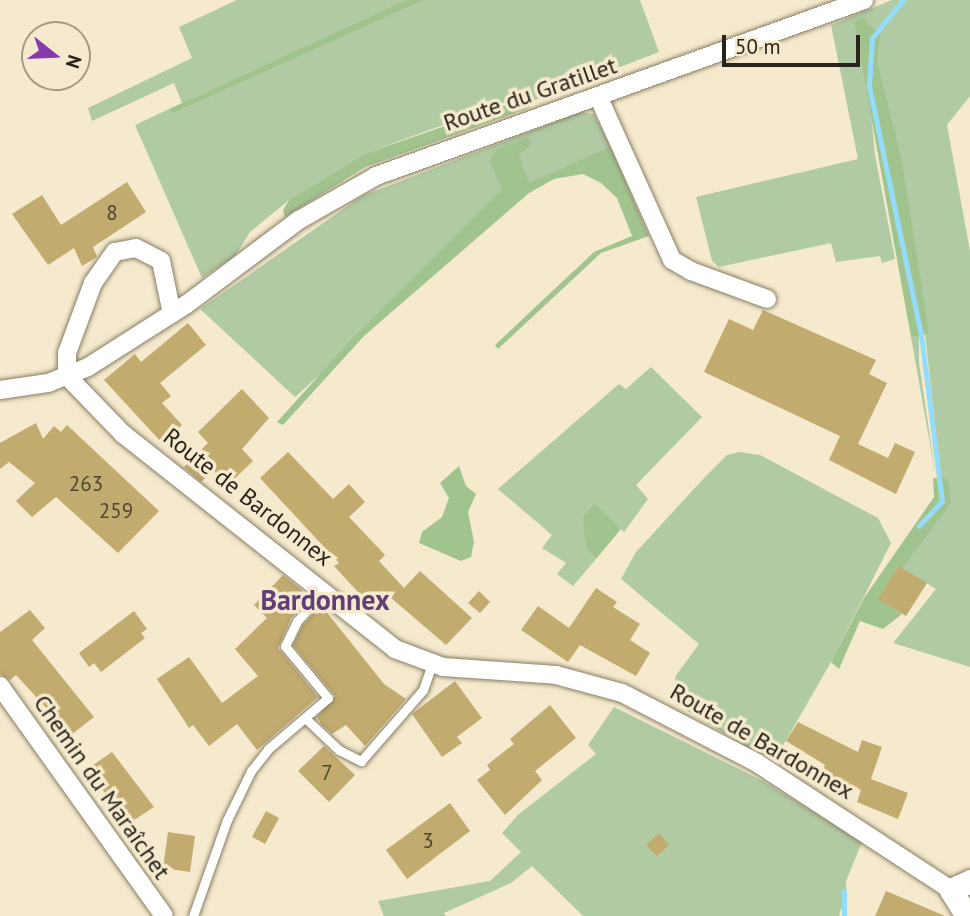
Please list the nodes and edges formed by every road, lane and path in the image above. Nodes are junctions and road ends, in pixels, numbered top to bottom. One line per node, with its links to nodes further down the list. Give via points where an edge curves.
1 (864, 0): 2 (street, Route du Gratillet)
2 (598, 96): 3 (street, via 672,260); 4 (street, Route du Gratillet, via 427,156 344,191)
3 (767, 299)
4 (172, 314): 5 (street, Route du Gratillet); 5 (street, via 162,261 136,248 115,252 93,284 67,353)
5 (66, 376): 6 (street, Route du Gratillet, via 34,387); 7 (street, Route de Bardonnex, via 123,434)
6 (0, 390)
7 (325, 591): 8 (street, Route de Bardonnex, via 395,649); 10 (lane, via 297,621 285,646 328,698)
8 (432, 664): 10 (lane, via 423,690 361,761 339,750); 11 (street, Route de Bardonnex, via 556,675 622,693 757,762)
9 (0, 685): 12 (street, Chemin du Maraîchet)
10 (304, 718): 13 (lane, via 268,749 251,771 227,820)
11 (961, 886): 14 (street)
12 (164, 916)
13 (193, 916)
14 (967, 916)

